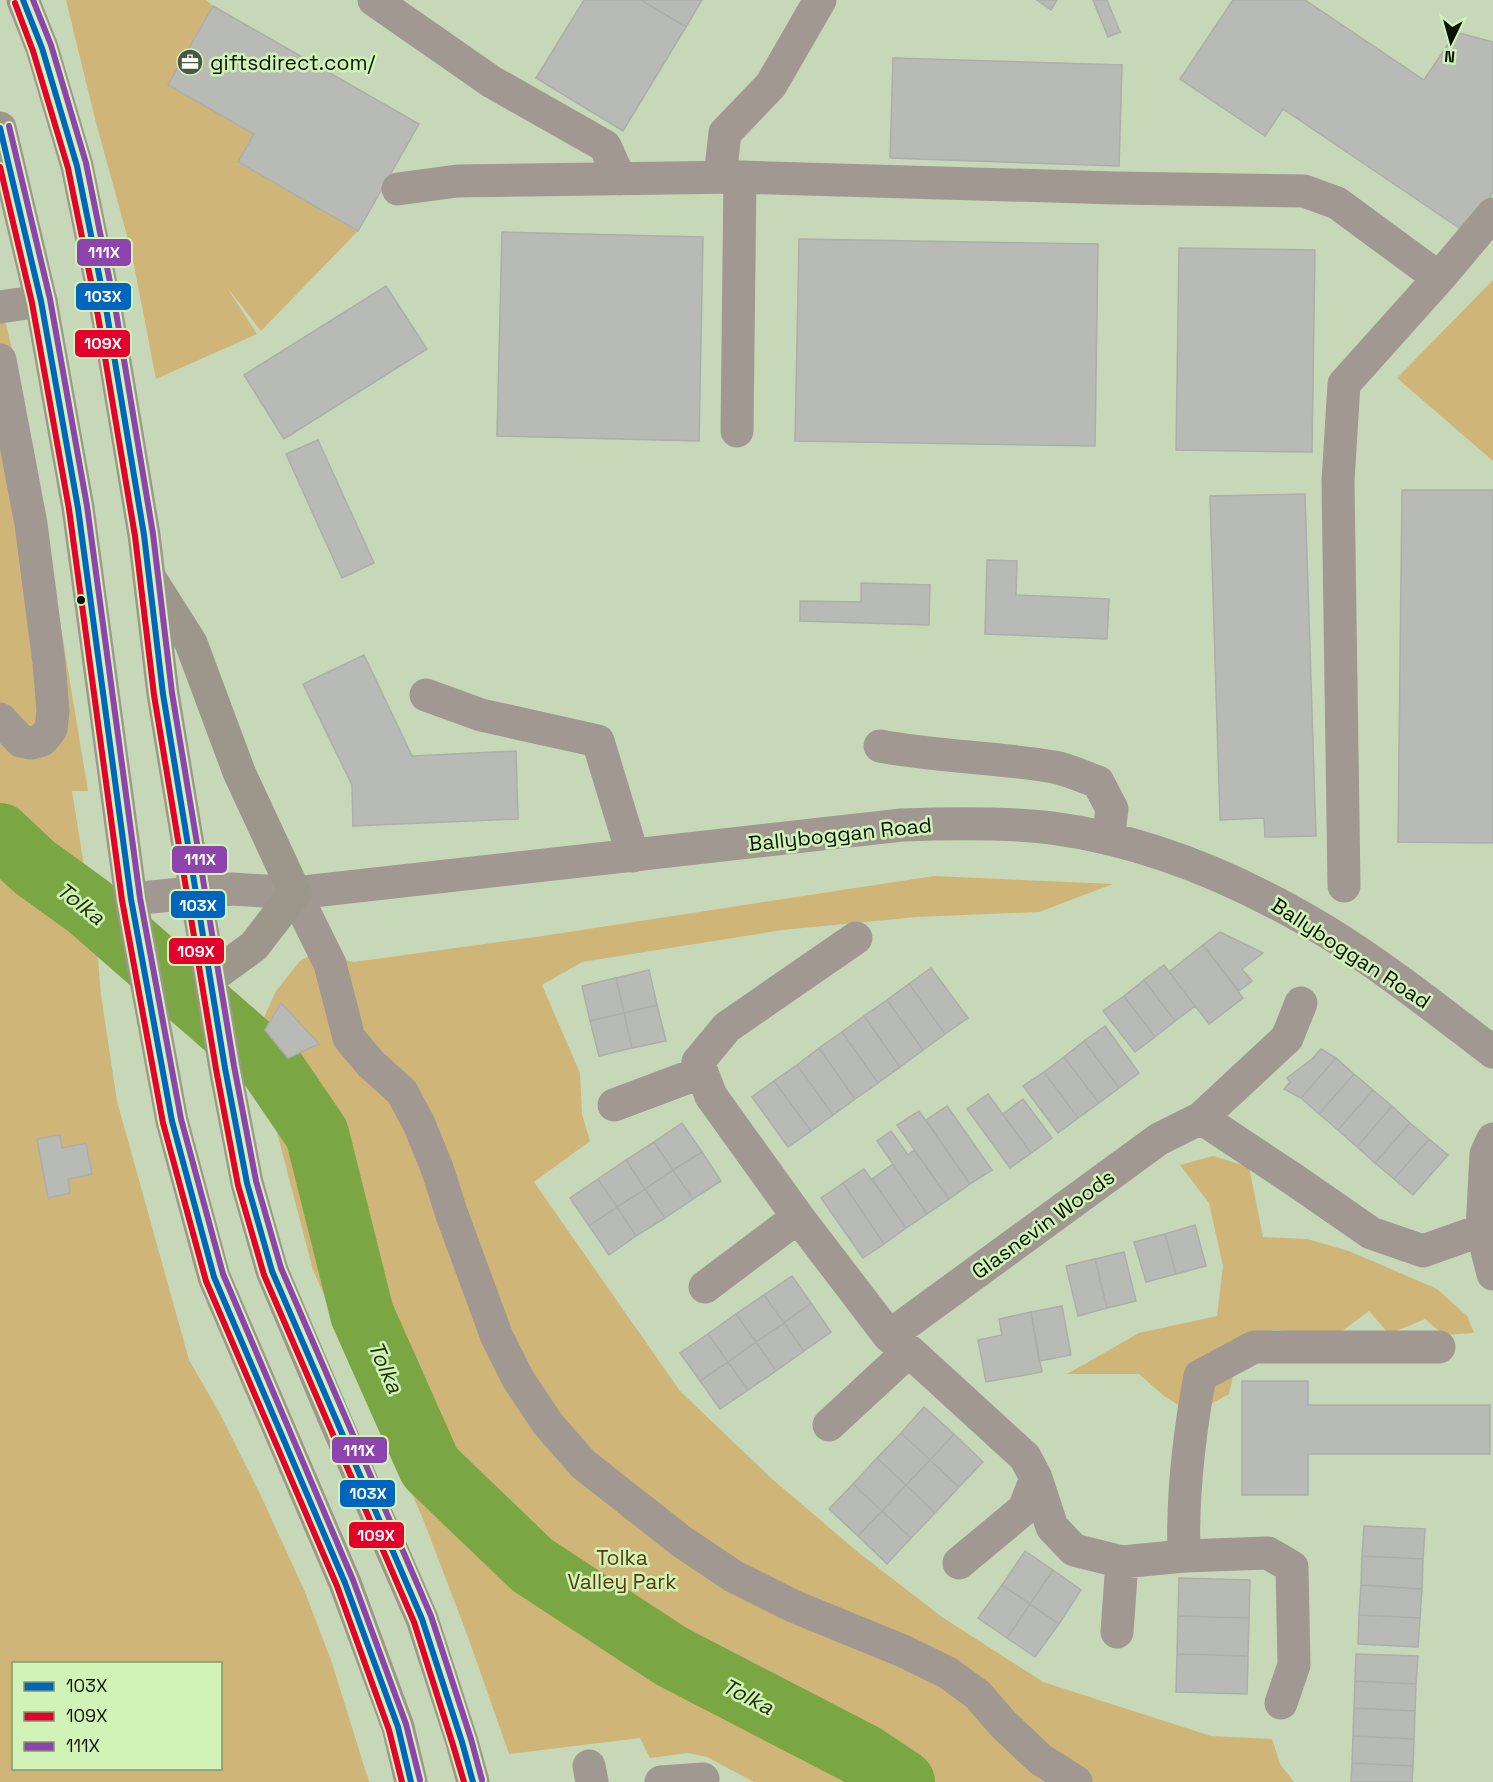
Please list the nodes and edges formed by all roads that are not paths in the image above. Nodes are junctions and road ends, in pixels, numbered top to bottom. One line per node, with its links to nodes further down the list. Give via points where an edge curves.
1 (23, 0): 14 (main road, via 42,48 77,166 107,314)
2 (374, 0): 6 (street, via 492,82 604,146)
3 (820, 0): 5 (street, via 771,85 725,133)
4 (0, 128): 10 (main road)
5 (730, 177): 6 (street); 9 (street, via 1304,191 1337,203); 13 (street)
6 (620, 179): 7 (street, via 457,181)
7 (398, 189)
8 (1493, 214): 9 (street)
9 (1439, 278): 20 (street, via 1344,384 1338,482)
10 (41, 301): 11 (street); 23 (main road, via 78,508)
11 (0, 307)
12 (0, 360): 16 (street, via 31,524 53,711 51,729 42,740 31,743 21,741)
13 (737, 431)
14 (148, 576): 21 (main road); 22 (main road, via 191,643 239,772)
15 (426, 695): 19 (street, via 481,715 598,741)
16 (0, 718)
17 (880, 746): 18 (street, via 1057,768 1098,782 1112,809)
18 (1108, 839): 19 (street, Ballyboggan Road, via 1052,828 902,825); 27 (street, Ballyboggan Road, via 1172,857 1258,893 1328,933)
19 (633, 856): 22 (street, Ballyboggan Road)
20 (1344, 886)
21 (195, 892): 22 (street, Ballyboggan Road, via 232,888); 23 (street, Ballyboggan Road); 25 (main road)
22 (295, 893): 25 (main road, via 254,946); 49 (street, via 330,964 349,1038 371,1065 402,1092 414,1113 497,1336 518,1379 583,1464 681,1541 733,1576 948,1673 978,1695 1040,1759)
23 (131, 899): 46 (main road, via 172,1120 214,1277 345,1583 398,1727)
24 (856, 938): 28 (street, via 728,1026 698,1062)
25 (210, 978): 47 (main road, via 247,1183 272,1271 422,1619)
26 (1301, 1003): 30 (street, Glasnevin Woods, via 1287,1038)
27 (1493, 1052)
28 (702, 1072): 29 (street); 32 (street, via 711,1096)
29 (614, 1105)
30 (1201, 1118): 33 (street, via 1371,1233 1423,1251); 36 (street, Glasnevin Woods, via 1159,1139)
31 (1493, 1139): 33 (street, via 1486,1154)
32 (798, 1217): 35 (street); 36 (street)
33 (1482, 1230): 34 (street)
34 (1493, 1274)
35 (705, 1287)
36 (899, 1344): 38 (street, Glasnevin Woods); 39 (street, via 1025,1457)
37 (1439, 1347): 40 (street, via 1254,1347 1200,1376 1185,1497)
38 (829, 1425)
39 (1036, 1478): 41 (street, via 1052,1527 1074,1550); 42 (street, via 1024,1509)
40 (1184, 1556): 41 (street); 44 (street, via 1268,1553 1293,1567 1294,1665)
41 (1122, 1562): 43 (street)
42 (959, 1563)
43 (1117, 1632)
44 (1281, 1703)
45 (703, 1779): 48 (street)
46 (411, 1782)
47 (472, 1782)
48 (661, 1782)
49 (1076, 1782)

